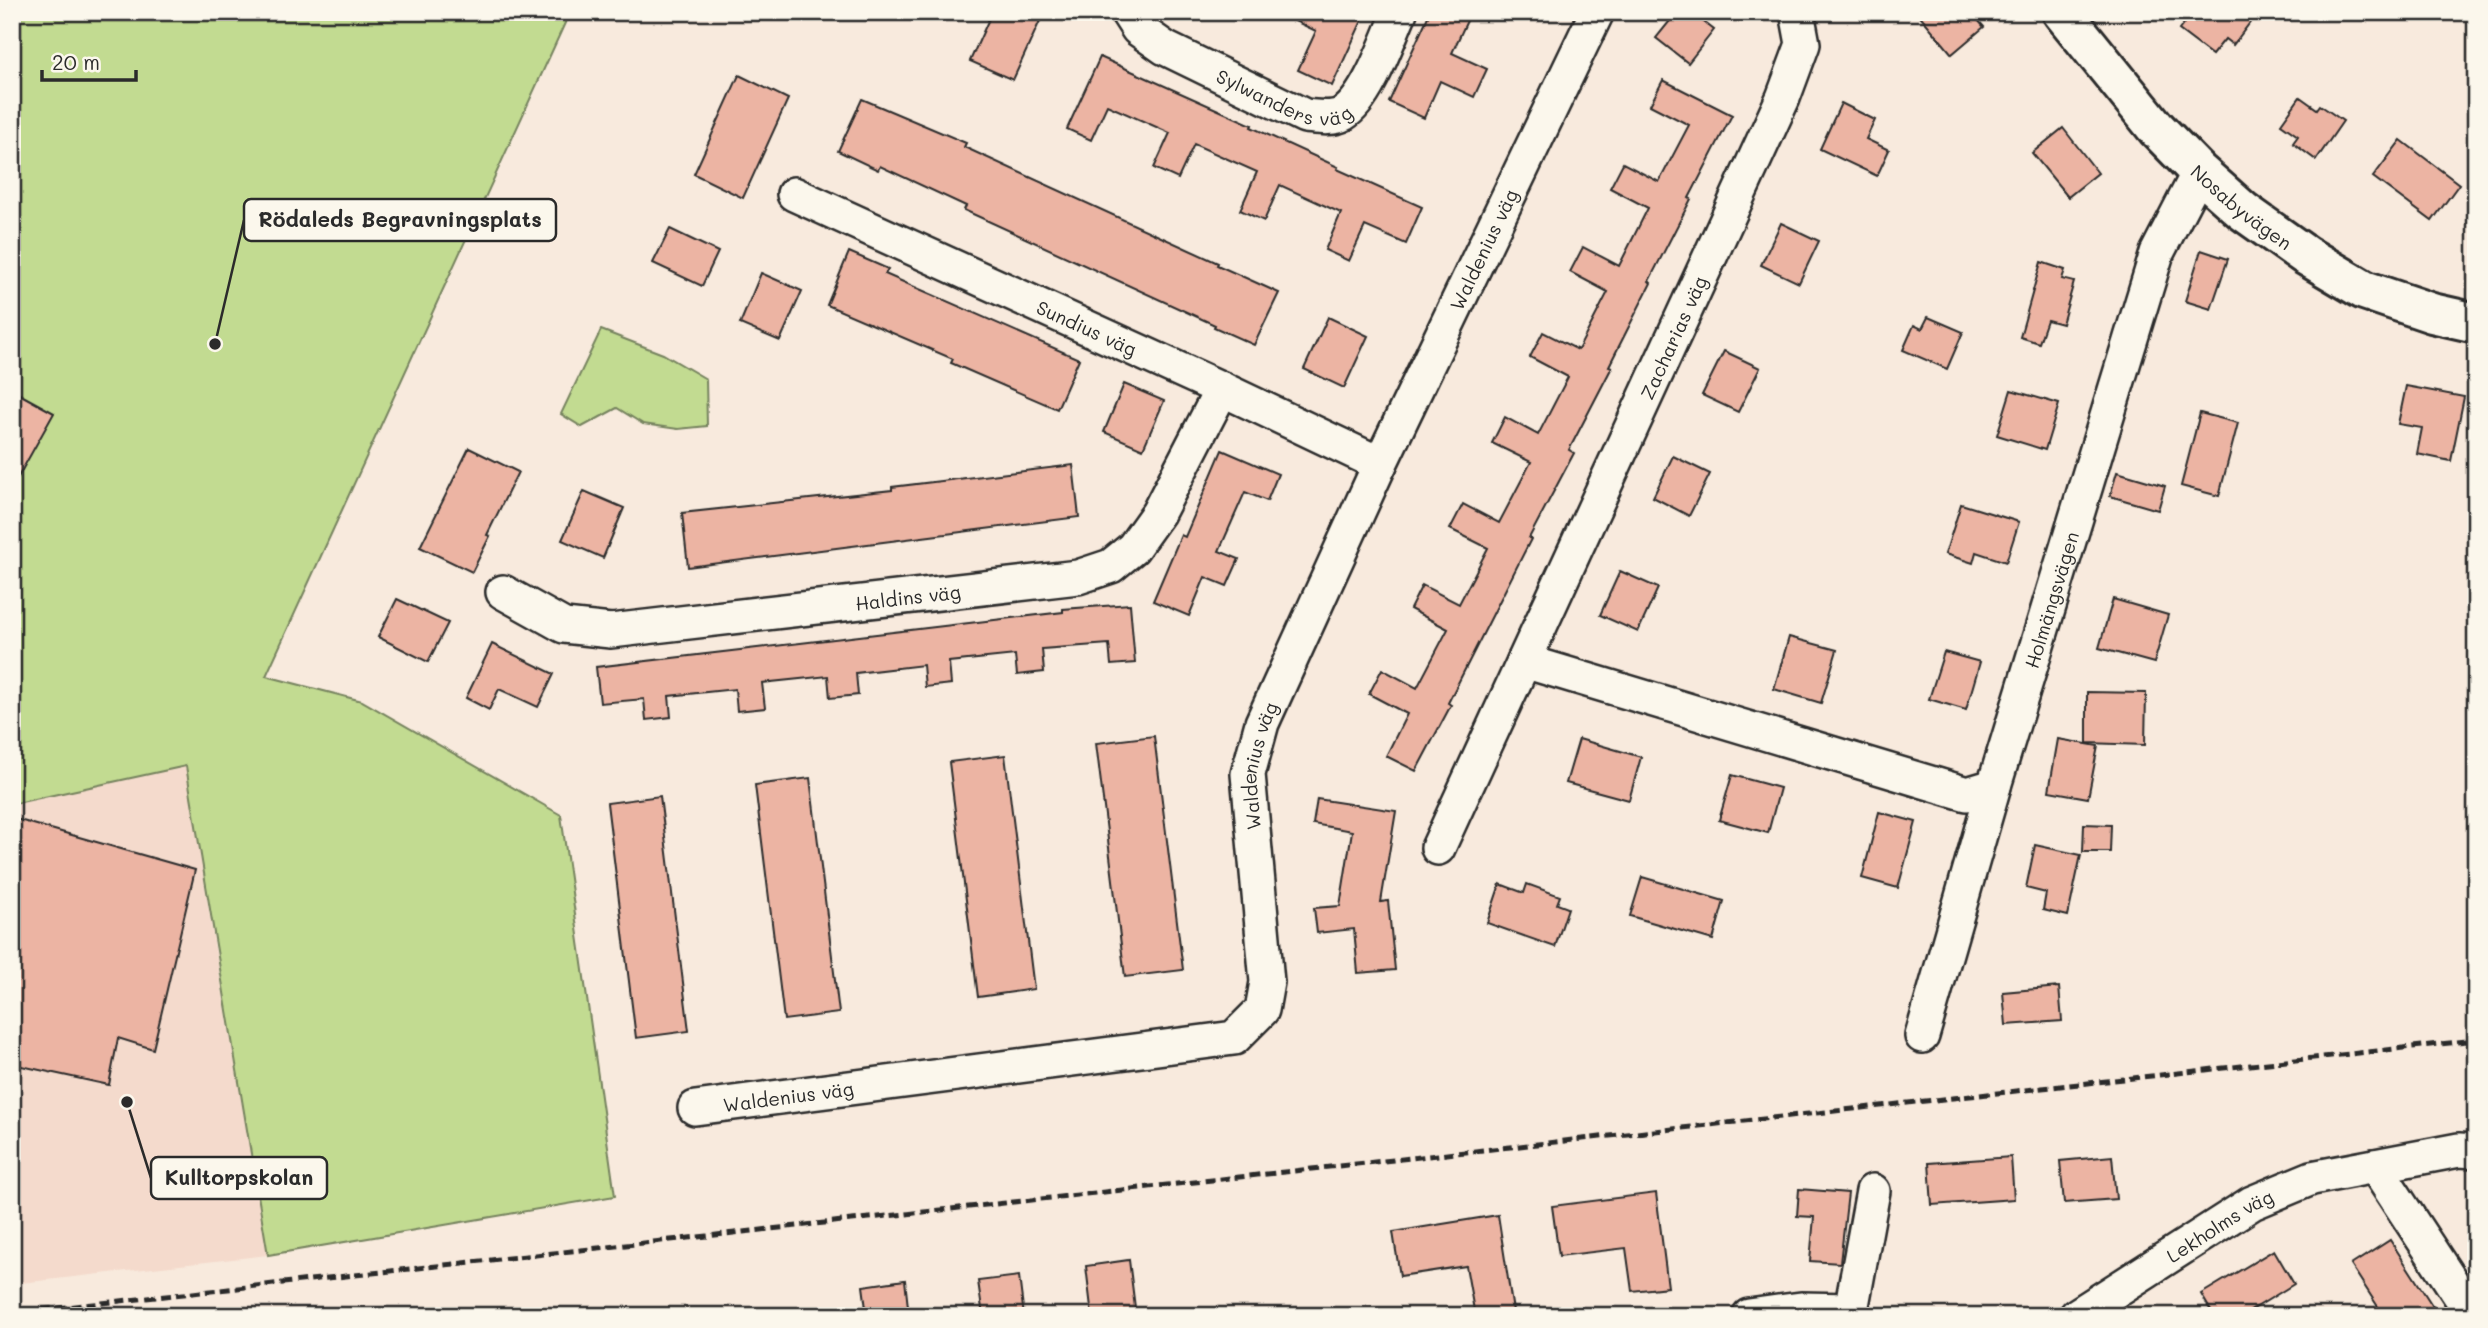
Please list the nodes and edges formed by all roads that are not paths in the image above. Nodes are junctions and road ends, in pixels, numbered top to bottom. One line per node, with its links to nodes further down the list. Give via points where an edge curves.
1 (1126, 12): 2 (street, Sylwanders väg, via 1138,29 1165,48 1305,116 1327,118 1343,114 1362,96)
2 (1400, 12)
3 (1597, 12): 10 (street, Waldenius väg)
4 (1797, 12): 12 (street, Zacharias väg, via 1803,44 1783,98)
5 (2062, 12): 6 (main road, Nosabyvägen, via 2156,128)
6 (2199, 172): 8 (main road, Nosabyvägen, via 2243,211 2364,290); 13 (street, Holmängsvägen, via 2157,253)
7 (794, 194): 9 (street, Sundius väg)
8 (2476, 323)
9 (1222, 389): 10 (street, Sundius väg); 11 (street, Haldins väg, via 1158,513 1133,548 1111,566 1078,577 611,631 564,626)
10 (1380, 464): 16 (street, Waldenius väg, via 1262,723 1248,774 1267,982 1262,1010 1234,1038)
11 (503, 592)
12 (1524, 661): 13 (street, via 1967,794); 14 (street, Zacharias väg)
13 (1994, 786): 15 (street, Holmängsvägen)
14 (1438, 848)
15 (1922, 1036)
16 (695, 1108)
17 (2476, 1151): 18 (street, Lekholms väg)
18 (2375, 1166): 20 (street, via 2465,1303); 23 (street, Lekholms väg, via 2312,1178 2252,1203)
19 (1873, 1191): 21 (street)
20 (2476, 1307)
21 (1850, 1313): 22 (street, via 1801,1309)
22 (1749, 1316)
23 (2076, 1316)

